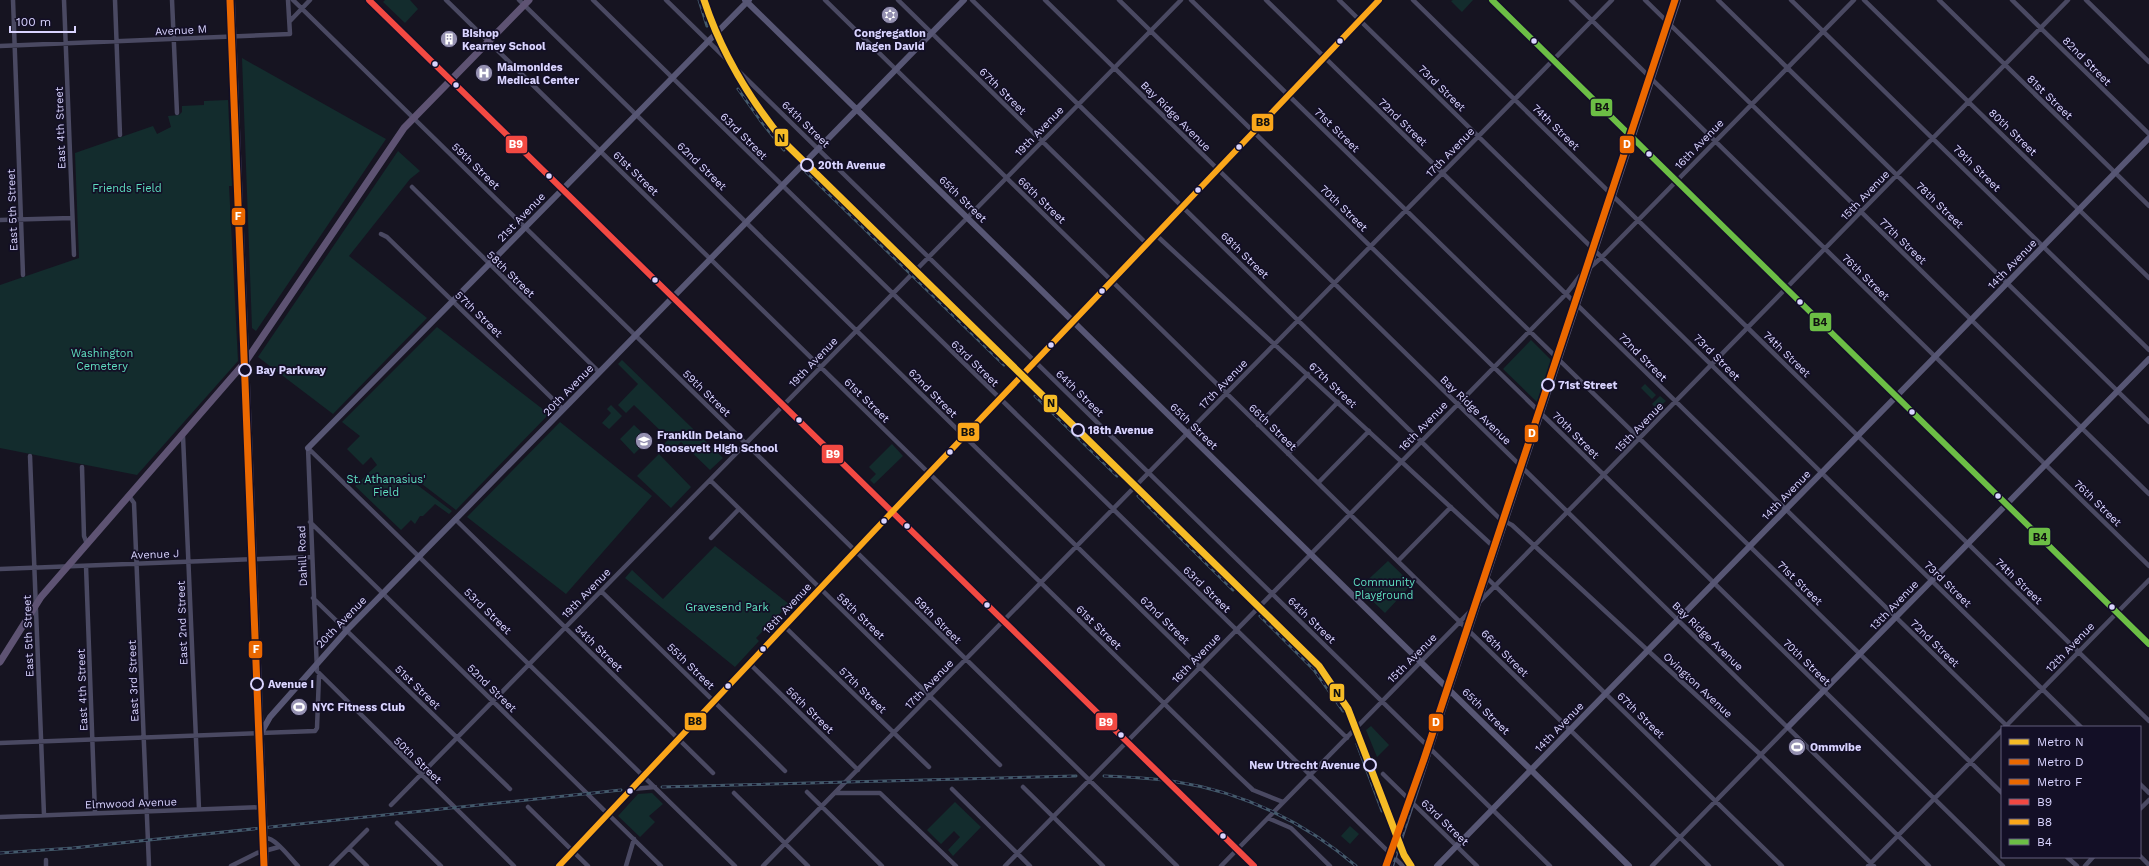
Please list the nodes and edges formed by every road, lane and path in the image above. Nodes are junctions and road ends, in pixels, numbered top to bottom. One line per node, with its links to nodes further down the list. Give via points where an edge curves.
1 (13, 0): 56 (street, East 5th Street)
2 (64, 0): 54 (street, East 4th Street)
3 (115, 0): 52 (street)
4 (172, 0): 50 (street)
5 (232, 0): 49 (main road)
6 (288, 0): 43 (street)
7 (294, 0): 40 (street, 59th Street)
8 (310, 0): 40 (street)
9 (369, 0): 66 (street)
10 (446, 0): 53 (street, 61st Street)
11 (592, 0): 64 (street, 63rd Street)
12 (666, 0): 51 (street, 64th Street)
13 (825, 0): 63 (street, 66th Street)
14 (898, 0): 48 (street, 67th Street)
15 (964, 0): 48 (main road, 20th Avenue)
16 (972, 0): 70 (street, 68th Street)
17 (1045, 0): 61 (street, Bay Ridge Avenue)
18 (1119, 0): 46 (street, 70th Street)
19 (1181, 0): 46 (street, 19th Avenue)
20 (1191, 0): 67 (street, 71st Street)
21 (1266, 0): 57 (street, 72nd Street)
22 (1339, 0): 41 (street, 73rd Street)
23 (1379, 0): 41 (main road, 18th Avenue)
24 (1413, 0): 68 (street, 74th Street)
25 (1492, 0): 58 (main road)
26 (1571, 0): 42 (street, 76th Street)
27 (1612, 0): 42 (street, 17th Avenue)
28 (1645, 0): 44 (street, 77th Street)
29 (1678, 0): 44 (main road)
30 (1718, 0): 62 (street, 78th Street)
31 (1791, 0): 47 (street, 79th Street)
32 (1854, 0): 47 (street, 16th Avenue)
33 (1864, 0): 69 (street, 80th Street)
34 (1939, 0): 60 (street, 81st Street)
35 (2012, 0): 45 (street, 82nd Street)
36 (2068, 0): 45 (street, 15th Avenue)
37 (2086, 0): 59 (street)
38 (747, 1): 51 (main road, 21st Avenue); 72 (main road, 65th Street)
39 (524, 2): 53 (main road); 74 (street, 62nd Street)
40 (302, 8): 43 (street); 75 (street, 59th Street)
41 (1360, 20): 57 (main road, 18th Avenue); 79 (street, 73rd Street)
42 (1592, 20): 58 (street, 17th Avenue); 65 (street, 76th Street)
43 (290, 22): 49 (street, Avenue M, via 290,34)
44 (1670, 25): 65 (main road); 71 (street, 77th Street)
45 (2041, 28): 60 (street, 15th Avenue); 77 (street, 82nd Street)
46 (1150, 30): 61 (street, 19th Avenue); 76 (street, 70th Street)
47 (1823, 31): 62 (street, 16th Avenue); 81 (street, 79th Street)
48 (932, 33): 63 (main road, 20th Avenue); 84 (street, 67th Street)
49 (234, 36): 50 (street, Avenue M); 145 (main road)
50 (174, 40): 52 (street, Avenue M); 73 (street)
51 (708, 41): 64 (main road, 21st Avenue); 85 (street, 64th Street)
52 (117, 42): 54 (street, Avenue M); 78 (street)
53 (488, 42): 66 (main road); 86 (street, 61st Street)
54 (66, 43): 56 (street, Avenue M); 102 (street, East 4th Street)
55 (0, 46): 56 (street, Avenue M)
56 (15, 46): 105 (street, East 5th Street)
57 (1324, 58): 67 (main road, 18th Avenue); 88 (street, 72nd Street)
58 (1553, 60): 68 (street, 17th Avenue); 80 (main road)
59 (2149, 62)
60 (2005, 65): 69 (street, 15th Avenue); 89 (street, 81st Street)
61 (1114, 67): 70 (street, 19th Avenue); 87 (street, Bay Ridge Avenue)
62 (1787, 67): 71 (street, 16th Avenue); 90 (street, 78th Street)
63 (896, 70): 72 (main road, 20th Avenue); 91 (street, 66th Street)
64 (672, 78): 74 (main road, 21st Avenue); 93 (street, 63rd Street)
65 (1652, 79): 80 (main road); 83 (street, 76th Street)
66 (451, 80): 75 (main road); 95 (street)
67 (1289, 95): 76 (main road, 18th Avenue); 100 (street, 71st Street)
68 (1514, 100): 79 (street, 17th Avenue); 96 (street, 74th Street)
69 (1969, 102): 81 (street, 15th Avenue); 99 (street, 80th Street)
70 (1078, 104): 84 (street, 19th Avenue); 98 (street, 68th Street)
71 (1751, 104): 83 (street, 16th Avenue); 101 (street, 77th Street)
72 (857, 109): 85 (main road, 20th Avenue); 103 (main road, 65th Street)
73 (177, 113)
74 (636, 114): 86 (main road, 21st Avenue); 107 (street, 62nd Street)
75 (414, 118): 108 (street, 59th Street); 145 (main road, via 402,130)
76 (1253, 132): 87 (main road, 18th Avenue); 113 (street, 70th Street)
77 (2149, 134)
78 (120, 135)
79 (1478, 136): 88 (street, 17th Avenue); 115 (street, 73rd Street)
80 (1632, 137): 92 (main road); 96 (main road)
81 (1933, 138): 90 (street, 15th Avenue); 112 (street, 79th Street)
82 (2149, 138): 89 (main road, 14th Avenue)
83 (1715, 140): 92 (street, 16th Avenue); 114 (street, 76th Street)
84 (1042, 142): 91 (street, 19th Avenue); 111 (street, 67th Street)
85 (818, 149): 93 (main road, 20th Avenue); 117 (street, 64th Street)
86 (600, 151): 95 (main road, 21st Avenue); 119 (street, 61st Street)
87 (1218, 170): 98 (main road, 18th Avenue); 125 (street, Bay Ridge Avenue)
88 (1442, 173): 100 (street, 17th Avenue); 129 (street, 72nd Street)
89 (2115, 173): 97 (street, 81st Street); 99 (main road, 14th Avenue)
90 (1897, 175): 101 (street, 15th Avenue); 126 (street, 78th Street)
91 (1006, 178): 103 (street, 19th Avenue); 124 (street, 66th Street)
92 (1676, 180): 106 (street, 16th Avenue); 127 (main road)
93 (782, 186): 107 (main road, 20th Avenue); 128 (street, 63rd Street)
94 (412, 187): 120 (street, 58th Street)
95 (562, 189): 108 (main road, 21st Avenue); 130 (street)
96 (1613, 196): 106 (street, 74th Street); 115 (main road)
97 (2149, 206)
98 (1183, 207): 110 (main road, 18th Avenue); 133 (street, 68th Street)
99 (2079, 209): 112 (main road, 14th Avenue); 123 (street, 80th Street)
100 (1406, 210): 113 (street, 17th Avenue); 138 (street, 71st Street)
101 (1861, 212): 114 (street, 15th Avenue); 134 (street, 77th Street)
102 (72, 218): 105 (street); 116 (street, East 4th Street)
103 (967, 218): 117 (street, 19th Avenue); 135 (main road, 65th Street)
104 (0, 220): 105 (street)
105 (21, 220): 122 (street, East 5th Street)
106 (1637, 220): 118 (street, 16th Avenue); 136 (street, 74th Street)
107 (746, 223): 119 (main road, 20th Avenue); 137 (street, 62nd Street)
108 (525, 227): 120 (main road, 21st Avenue); 139 (street, 59th Street)
109 (382, 234): 131 (street, 57th Street)
110 (1156, 235): 111 (main road, 18th Avenue); 140 (street, 67th Street)
111 (1147, 244): 124 (main road, 18th Avenue)
112 (2043, 246): 126 (main road, 14th Avenue); 141 (street, 79th Street)
113 (1370, 247): 125 (street, 17th Avenue); 149 (street, 70th Street)
114 (1825, 249): 127 (street, 15th Avenue); 142 (street, 76th Street)
115 (1595, 251): 118 (street, 73rd Street); 121 (main road)
116 (74, 256)
117 (928, 257): 128 (street, 19th Avenue); 146 (street, 64th Street)
118 (1602, 257): 121 (street, 16th Avenue); 147 (street, 73rd Street)
119 (710, 259): 130 (main road, 20th Avenue); 148 (street, 61st Street)
120 (489, 264): 131 (main road, 21st Avenue); 150 (street, 58th Street)
121 (1590, 267): 129 (street, 16th Avenue); 132 (main road)
122 (23, 275)
123 (2149, 278)
124 (1111, 281): 135 (main road, 18th Avenue); 153 (street, 66th Street)
125 (1334, 283): 133 (street, 17th Avenue); 158 (street, Bay Ridge Avenue)
126 (2007, 283): 134 (main road, 14th Avenue); 152 (street, 78th Street)
127 (1786, 288): 136 (street, 15th Avenue); 154 (main road)
128 (892, 294): 137 (street, 19th Avenue); 155 (street, 63rd Street)
129 (1566, 294): 132 (street, 72nd Street); 138 (street, 16th Avenue)
130 (673, 297): 139 (main road, 20th Avenue); 159 (street)
131 (453, 301): 160 (street, 57th Street); 173 (main road, 21st Avenue)
132 (1577, 305): 143 (main road); 157 (street, 72nd Street)
133 (1298, 320): 140 (street, 17th Avenue); 171 (street, 68th Street)
134 (1971, 320): 142 (main road, 14th Avenue); 164 (street, 77th Street)
135 (1073, 321): 146 (main road, 18th Avenue); 166 (main road, 65th Street)
136 (1748, 328): 147 (street, 15th Avenue); 169 (street, 74th Street)
137 (857, 330): 148 (street, 19th Avenue); 168 (street, 62nd Street)
138 (1530, 330): 143 (street, 71st Street); 149 (street, 16th Avenue)
139 (635, 335): 150 (main road, 20th Avenue); 172 (street, 59th Street)
140 (1275, 344): 151 (street, 67th Street); 153 (street, 17th Avenue)
141 (2149, 350)
142 (1936, 358): 154 (main road, 14th Avenue); 177 (street, 76th Street)
143 (1558, 359): 161 (main road); 170 (street, 71st Street)
144 (2149, 359): 152 (main road, 13th Avenue)
145 (246, 361): 167 (main road); 210 (main road)
146 (1035, 361): 155 (main road, 18th Avenue); 181 (street, 64th Street)
147 (1712, 365): 157 (street, 15th Avenue); 182 (street, 73rd Street)
148 (820, 367): 159 (street, 19th Avenue); 180 (street, 61st Street)
149 (1494, 367): 158 (street, 16th Avenue); 161 (street, 70th Street)
150 (599, 372): 160 (main road, 20th Avenue)
151 (1308, 374): 156 (street, 67th Street); 163 (street)
152 (2118, 391): 162 (street, 78th Street); 164 (main road, 13th Avenue)
153 (1226, 394): 163 (street, 66th Street); 166 (street, 17th Avenue)
154 (1896, 396): 169 (main road, 14th Avenue); 188 (main road)
155 (999, 399): 168 (main road, 18th Avenue); 191 (street, 63rd Street)
156 (1338, 402): 165 (street, 67th Street); 174 (street)
157 (1676, 402): 170 (street, 15th Avenue); 192 (street, 72nd Street)
158 (1457, 404): 171 (street, 16th Avenue); 179 (street, Bay Ridge Avenue)
159 (783, 405): 172 (street, 19th Avenue); 193 (street)
160 (564, 409): 196 (main road, 20th Avenue)
161 (1540, 413): 179 (main road); 183 (street, 70th Street)
162 (2149, 422)
163 (1258, 425): 174 (street, 66th Street)
164 (2082, 428): 177 (main road, 13th Avenue); 186 (street, 77th Street)
165 (1369, 431): 176 (street, 67th Street); 185 (street)
166 (1188, 433): 181 (street, 17th Avenue); 207 (main road, 65th Street)
167 (183, 436): 187 (main road); 211 (street, East 2nd Street)
168 (964, 436): 180 (main road, 18th Avenue); 202 (street, 62nd Street)
169 (1858, 436): 182 (main road, 14th Avenue); 201 (street, 74th Street)
170 (1640, 439): 183 (street, 15th Avenue); 203 (street, 71st Street)
171 (1421, 440): 176 (street, 16th Avenue); 198 (street, 68th Street)
172 (746, 443): 184 (street, 19th Avenue); 206 (street, 59th Street)
173 (308, 448): 197 (street, Dahill Road); 208 (street, 53rd Street)
174 (1288, 454): 185 (street, 66th Street)
175 (30, 456): 217 (street, East 5th Street)
176 (1402, 461): 189 (street, 67th Street); 195 (street, 16th Avenue)
177 (2046, 464): 188 (main road, 13th Avenue); 216 (street, 76th Street)
178 (82, 467): 200 (street, via 84,536)
179 (1523, 468): 194 (street, Bay Ridge Avenue); 198 (main road)
180 (929, 473): 193 (main road, 18th Avenue); 222 (street, 61st Street)
181 (1149, 473): 191 (street, 17th Avenue); 228 (street, 64th Street)
182 (1822, 473): 192 (main road, 14th Avenue); 220 (street, 73rd Street)
183 (1604, 476): 194 (street, 15th Avenue); 223 (street, 70th Street)
184 (710, 480): 190 (street, 58th Street); 226 (street, 19th Avenue)
185 (1318, 483): 195 (street, 66th Street)
186 (2149, 494)
187 (129, 496): 200 (main road); 213 (street, East 3rd Street, via 134,503)
188 (2007, 504): 201 (main road, 13th Avenue); 232 (main road)
189 (1451, 507): 205 (street, 67th Street); 212 (street)
190 (739, 509): 199 (street); 225 (street, 58th Street)
191 (1113, 509): 202 (street, 17th Avenue); 240 (street, 63rd Street)
192 (1786, 509): 203 (main road, 14th Avenue); 233 (street, 72nd Street)
193 (892, 512): 206 (main road, 18th Avenue); 235 (street)
194 (1568, 512): 204 (street, 15th Avenue); 234 (street, Bay Ridge Avenue)
195 (1350, 515): 207 (street, 16th Avenue); 212 (street, 66th Street)
196 (455, 520): 208 (main road, 20th Avenue); 238 (street, 54th Street)
197 (310, 522): 209 (street, Dahill Road); 227 (street, 52nd Street)
198 (1505, 522): 204 (street, Ovington Avenue); 205 (main road)
199 (711, 538)
200 (88, 544): 214 (main road)
201 (1968, 544): 220 (main road, 13th Avenue); 244 (street, 74th Street)
202 (1077, 546): 222 (street, 17th Avenue); 252 (street, 62nd Street)
203 (1750, 546): 223 (main road, 14th Avenue); 245 (street, 71st Street)
204 (1534, 547): 224 (street, 15th Avenue); 243 (street, Ovington Avenue)
205 (1496, 549): 219 (main road)
206 (855, 551): 225 (main road, 18th Avenue); 246 (street, 59th Street)
207 (1311, 554): 228 (street, 16th Avenue); 248 (main road, 65th Street)
208 (419, 556): 227 (main road, 20th Avenue); 251 (street, 53rd Street)
209 (311, 557): 210 (street, Avenue J); 229 (street, Dahill Road)
210 (254, 559): 211 (street, Avenue J); 269 (main road)
211 (188, 562): 213 (street, Avenue J); 271 (street, East 2nd Street)
212 (1398, 562): 236 (street, 66th Street)
213 (137, 564): 215 (street, Avenue J); 272 (street, East 3rd Street)
214 (67, 566): 215 (street, Avenue J); 217 (street, Avenue J); 230 (main road)
215 (86, 566): 276 (street, East 4th Street)
216 (2149, 566)
217 (34, 568): 218 (street, Avenue J); 230 (street, East 5th Street)
218 (0, 569)
219 (1487, 578): 224 (street, 67th Street); 231 (main road)
220 (1932, 580): 233 (main road, 13th Avenue); 254 (street, 73rd Street)
221 (2149, 580): 232 (street, 12th Avenue)
222 (1041, 583): 235 (street, 17th Avenue); 262 (street, 61st Street)
223 (1714, 583): 234 (main road, 14th Avenue); 256 (street, 70th Street)
224 (1496, 586): 231 (street, 15th Avenue); 257 (street, 67th Street)
225 (820, 588): 237 (main road, 18th Avenue); 258 (street, 58th Street)
226 (601, 590): 238 (street, 19th Avenue); 260 (street, 55th Street)
227 (383, 593): 239 (main road, 20th Avenue); 259 (street, 52nd Street)
228 (1272, 593): 240 (street, 16th Avenue); 261 (street, 64th Street)
229 (313, 598): 239 (street, 51st Street); 249 (street, Dahill Road)
230 (36, 604): 247 (main road); 277 (street, East 5th Street)
231 (1478, 606): 236 (street, 15th Avenue); 241 (main road)
232 (2117, 612): 242 (main road); 244 (street, 12th Avenue)
233 (1896, 617): 245 (main road, 13th Avenue); 264 (street, 72nd Street)
234 (1678, 620): 243 (main road, 14th Avenue); 266 (street, Bay Ridge Avenue)
235 (1004, 621): 246 (street, 17th Avenue); 278 (street)
236 (1460, 622): 241 (street, 66th Street); 248 (street, 15th Avenue)
237 (784, 626): 250 (main road, 18th Avenue); 270 (street, 57th Street)
238 (565, 628): 251 (street, 19th Avenue); 275 (street, 54th Street)
239 (347, 630): 249 (main road, 20th Avenue); 273 (street, 51st Street)
240 (1236, 630): 252 (street, 16th Avenue); 274 (street, 63rd Street)
241 (1469, 631): 255 (main road); 267 (street, 66th Street)
242 (2149, 644)
243 (1647, 650): 257 (main road, 14th Avenue); 281 (street, Ovington Avenue)
244 (2078, 652): 254 (street, 12th Avenue); 263 (street, 74th Street)
245 (1860, 654): 256 (main road, 13th Avenue); 282 (street, 71st Street)
246 (966, 660): 258 (street, 17th Avenue); 293 (street, 59th Street)
247 (0, 662)
248 (1421, 662): 255 (main road, 65th Street); 261 (street, 15th Avenue)
249 (316, 663): 253 (street); 269 (main road, 20th Avenue, via 270,717)
250 (749, 663): 260 (main road, 18th Avenue); 287 (street, 56th Street)
251 (529, 664): 259 (street, 19th Avenue); 292 (street, 53rd Street)
252 (1200, 667): 262 (street, 16th Avenue); 289 (street, 62nd Street)
253 (319, 675): 269 (street, via 316,730); 291 (street, 50th Street)
254 (2042, 689): 264 (street, 12th Avenue); 265 (street, 73rd Street)
255 (1450, 691): 280 (main road); 285 (main road, 65th Street)
256 (1824, 691): 266 (main road, 13th Avenue); 305 (street, 70th Street)
257 (1606, 693): 267 (main road, 14th Avenue); 307 (street, 67th Street)
258 (930, 696): 270 (street, 17th Avenue); 283 (street, 58th Street)
259 (493, 701): 273 (street, 19th Avenue); 319 (street, 52nd Street)
260 (714, 701): 275 (main road, 18th Avenue); 286 (street, 55th Street)
261 (1382, 701): 274 (street, 15th Avenue); 280 (street, 64th Street)
262 (1164, 703): 278 (street, 16th Avenue); 308 (street, 61st Street, via 1253,790)
263 (2149, 721)
264 (2006, 726)
265 (2081, 726)
266 (1788, 728): 281 (street, 13th Avenue); 327 (street, Bay Ridge Avenue)
267 (1570, 730): 285 (main road, 14th Avenue); 328 (street, 66th Street)
268 (2001, 731): 282 (street)
269 (261, 733): 271 (street); 311 (main road)
270 (894, 733): 284 (street, 57th Street); 287 (street, 17th Avenue)
271 (195, 735): 272 (street); 315 (street, East 2nd Street)
272 (144, 737): 276 (street); 317 (street, East 3rd Street)
273 (457, 738): 291 (street, 19th Avenue); 297 (street, 51st Street)
274 (1347, 738): 289 (street, 15th Avenue)
275 (679, 739): 288 (street, 54th Street); 292 (main road, 18th Avenue)
276 (92, 740): 277 (street); 318 (street, East 4th Street)
277 (41, 742): 279 (street); 320 (street, East 5th Street)
278 (1126, 742): 293 (street, 16th Avenue); 335 (street)
279 (0, 743)
280 (1430, 748): 309 (main road); 316 (street, 64th Street)
281 (1761, 755): 307 (street, 13th Avenue); 343 (street, Ovington Avenue)
282 (1970, 762): 301 (street, 71st Street); 305 (street)
283 (1000, 765)
284 (929, 767)
285 (1531, 770): 316 (main road, 14th Avenue); 375 (main road, 65th Street)
286 (785, 771)
287 (857, 772): 303 (street, 17th Avenue)
288 (713, 773)
289 (1310, 774): 308 (street, 15th Avenue); 338 (street, 62nd Street)
290 (1383, 774): 309 (street, 63rd Street)
291 (421, 775): 310 (street, 19th Avenue); 353 (street, 50th Street)
292 (644, 776): 295 (street, 53rd Street); 298 (main road, 18th Avenue)
293 (1089, 780): 322 (street, 16th Avenue); 366 (street, 59th Street)
294 (2141, 785): 304 (street)
295 (655, 787): 298 (street); 358 (street, 53rd Street)
296 (1023, 787): 322 (street)
297 (510, 789)
298 (632, 789): 319 (main road, 18th Avenue)
299 (952, 789): 337 (street)
300 (807, 792): 313 (street)
301 (2001, 792)
302 (734, 793): 330 (street)
303 (836, 793): 313 (street, 17th Avenue); 362 (street, via 880,793)
304 (2149, 793)
305 (1934, 799): 327 (street); 380 (street, 70th Street)
306 (2149, 800): 314 (street)
307 (1716, 801): 328 (street, 13th Avenue); 378 (street, 67th Street)
308 (1282, 803): 323 (street, 15th Avenue)
309 (1412, 803): 331 (street, 63rd Street); 338 (main road)
310 (391, 806)
311 (264, 807): 315 (street, Elmwood Avenue); 326 (main road)
312 (528, 807): 336 (street)
313 (822, 807): 330 (street, 17th Avenue); 361 (street)
314 (2141, 808)
315 (199, 809): 317 (street, Elmwood Avenue)
316 (1492, 809): 331 (main road, 14th Avenue); 374 (street, 64th Street)
317 (147, 811): 318 (street, Elmwood Avenue); 346 (street, East 3rd Street)
318 (95, 813): 320 (street, Elmwood Avenue)
319 (608, 814): 329 (street, 52nd Street); 336 (main road, 18th Avenue)
320 (44, 815): 321 (street, Elmwood Avenue)
321 (0, 817)
322 (1053, 817): 337 (street, 16th Avenue); 365 (street)
323 (1268, 817): 335 (street, 15th Avenue); 369 (street, via 1291,828)
324 (397, 823): 352 (street)
325 (367, 830): 333 (street)
326 (265, 836): 332 (street); 334 (main road)
327 (1898, 836): 343 (street); 379 (street, Bay Ridge Avenue)
328 (1680, 838): 376 (street, 13th Avenue); 377 (street, 66th Street)
329 (634, 839): 356 (street); 357 (street, 52nd Street)
330 (786, 844): 359 (street, 17th Avenue); 360 (street)
331 (1456, 846): 372 (main road, 14th Avenue); 373 (street, 63rd Street)
332 (279, 847): 334 (street); 349 (street)
333 (348, 848): 350 (street); 351 (street)
334 (265, 850): 347 (street); 348 (main road)
335 (1237, 850): 367 (street, 15th Avenue); 368 (street)
336 (573, 851): 354 (main road, 18th Avenue); 355 (street)
337 (1017, 854): 363 (street, 16th Avenue); 364 (street)
338 (1394, 857): 370 (main road); 371 (street, 62nd Street)
339 (2141, 857): 344 (street)
340 (2068, 858): 381 (street)
341 (2092, 858): 382 (street)
342 (46, 860): 345 (street)
343 (1871, 865)
344 (2149, 865)
345 (46, 866)
346 (149, 866)
347 (230, 866)
348 (266, 866)
349 (298, 866)
350 (331, 866)
351 (367, 866)
352 (441, 866)
353 (514, 866)
354 (559, 866)
355 (588, 866)
356 (626, 866)
357 (661, 866)
358 (735, 866)
359 (764, 866)
360 (808, 866)
361 (882, 866)
362 (956, 866)
363 (1005, 866)
364 (1030, 866)
365 (1103, 866)
366 (1177, 866)
367 (1221, 866)
368 (1254, 866)
369 (1330, 866)
370 (1391, 866)
371 (1403, 866)
372 (1437, 866)
373 (1477, 866)
374 (1550, 866)
375 (1630, 866)
376 (1652, 866)
377 (1709, 866)
378 (1782, 866)
379 (1929, 866)
380 (2003, 866)
381 (2076, 866)
382 (2085, 866)

